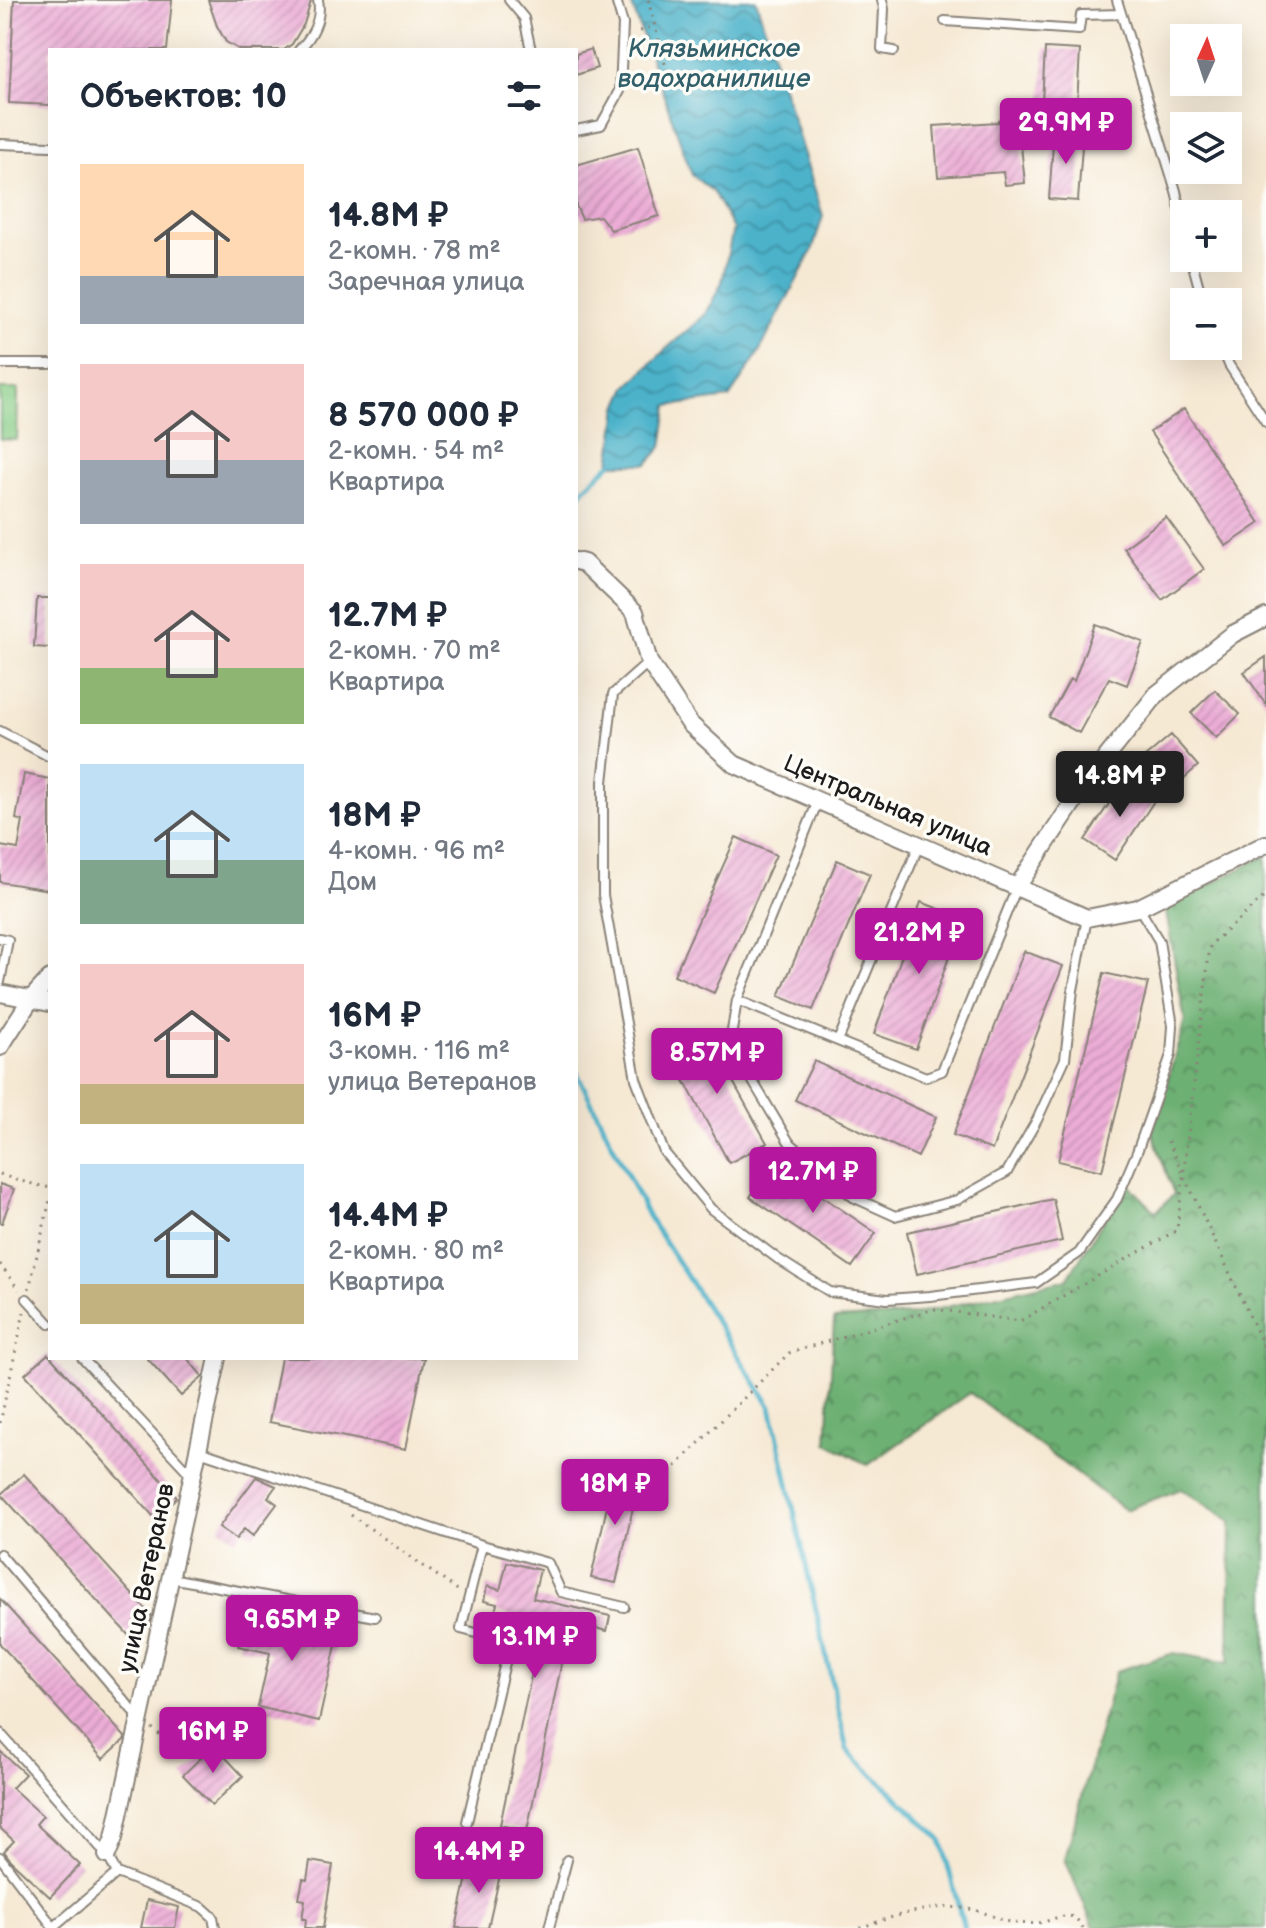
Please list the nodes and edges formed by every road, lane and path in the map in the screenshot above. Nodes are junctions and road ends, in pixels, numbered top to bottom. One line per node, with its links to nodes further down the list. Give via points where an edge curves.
1 (318, 0): 11 (lane, via 312,37)
2 (509, 0): 12 (lane, via 524,18)
3 (616, 0): 15 (lane, via 623,24 620,91 601,125)
4 (648, 0): 9 (path)
5 (1117, 0): 7 (lane)
6 (883, 1): 13 (lane, via 882,49)
7 (1121, 14): 8 (lane, via 1081,15 1079,30); 18 (lane)
8 (945, 21)
9 (654, 26): 10 (path); 14 (path)
10 (640, 31)
11 (301, 48)
12 (531, 48)
13 (894, 51)
14 (669, 79)
15 (578, 130)
16 (0, 144): 17 (lane)
17 (48, 146)
18 (1178, 200)
19 (1227, 360): 22 (lane)
20 (0, 364): 21 (lane)
21 (48, 364)
22 (1266, 422)
23 (578, 562): 25 (street, Центральная улица, via 635,612)
24 (1266, 617): 31 (street, via 1233,634 1157,694 1086,783)
25 (649, 662): 28 (street, Центральная улица, via 690,724 734,764); 33 (lane, via 613,694 603,782 603,895 636,1079 664,1152 711,1209 830,1292 887,1299 1036,1283 1079,1253 1117,1199 1171,1055 1173,1026 1159,941)
26 (0, 731): 27 (lane)
27 (48, 756)
28 (818, 801): 30 (street, Центральная улица); 40 (lane)
29 (1266, 844): 33 (street)
30 (919, 845): 31 (street, Центральная улица); 42 (lane)
31 (1017, 887): 34 (street, Центральная улица); 42 (lane, via 942,1071 926,1077)
32 (1266, 895): 45 (path, via 1210,945)
33 (1138, 908): 34 (street)
34 (1087, 918): 40 (lane, via 1065,1059 1007,1172 957,1200 895,1216 853,1197 789,1142 730,1043)
35 (0, 938): 37 (lane, via 8,940)
36 (48, 980): 39 (street)
37 (0, 982)
38 (0, 993): 39 (street)
39 (31, 999): 41 (street); 43 (street)
40 (737, 1000): 42 (lane)
41 (48, 1003)
42 (838, 1041)
43 (0, 1047)
44 (1168, 1141): 45 (path)
45 (1184, 1172): 51 (path); 56 (path, via 1177,1230 1020,1321 934,1309 789,1353)
46 (0, 1174): 47 (path)
47 (48, 1188)
48 (0, 1264): 49 (path)
49 (27, 1299): 50 (lane)
50 (48, 1322)
51 (1266, 1351)
52 (84, 1360): 55 (lane)
53 (218, 1360): 54 (street, улица Ветеранов)
54 (199, 1451): 55 (street, улица Ветеранов); 58 (lane)
55 (193, 1477): 60 (street, улица Ветеранов)
56 (653, 1489)
57 (353, 1516): 61 (path)
58 (482, 1545): 61 (lane); 62 (lane, via 548,1563 561,1592)
59 (0, 1554): 64 (lane)
60 (171, 1578): 63 (lane); 64 (street, улица Ветеранов)
61 (469, 1598): 67 (lane, via 461,1629 510,1642)
62 (624, 1607)
63 (375, 1617)
64 (140, 1718): 66 (path); 68 (street, улица Ветеранов)
65 (0, 1733): 68 (lane)
66 (180, 1751)
67 (467, 1822)
68 (107, 1855): 71 (lane)
69 (0, 1857): 72 (lane)
70 (567, 1860): 74 (lane)
71 (117, 1873): 72 (lane); 73 (lane, via 202,1907 213,1917)
72 (53, 1928)
73 (215, 1928)
74 (549, 1928)
75 (860, 1928): 76 (path, via 891,1916 948,1907 1016,1923 1072,1916)
76 (1082, 1928)

